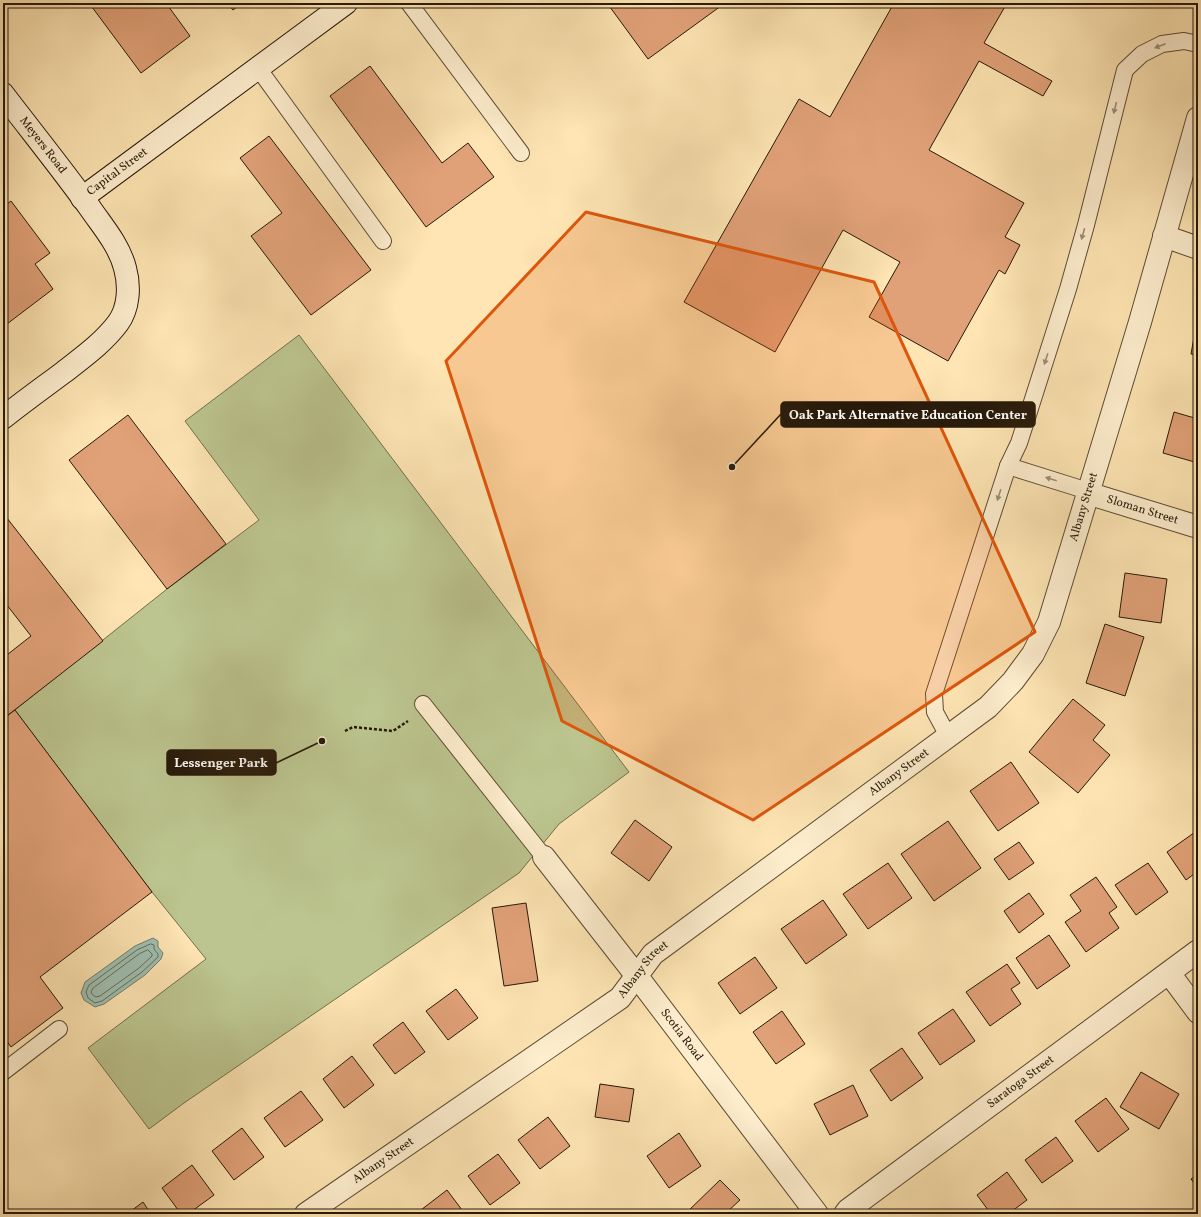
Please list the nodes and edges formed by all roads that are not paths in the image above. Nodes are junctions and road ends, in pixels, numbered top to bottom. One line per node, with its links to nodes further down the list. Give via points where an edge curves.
1 (346, 3): 4 (street, Capital Street)
2 (409, 3): 7 (lane)
3 (1198, 44): 13 (lane, one-way to 13, via 1184,41 1162,44 1142,54 1124,70 1068,289 1019,443)
4 (258, 68): 8 (street, Capital Street); 10 (lane)
5 (3, 94): 8 (street, Meyers Road)
6 (1198, 118): 9 (street, Albany Street)
7 (521, 153)
8 (82, 198): 12 (street, Capital Street, via 118,250 125,268 126,306 119,322 92,351)
9 (1164, 236): 11 (street); 14 (street, Albany Street)
10 (383, 241)
11 (1198, 248)
12 (3, 418)
13 (1008, 466): 14 (lane, one-way to 13); 17 (lane, one-way to 17, via 934,694 935,712)
14 (1088, 492): 15 (street, Sloman Street); 17 (street, Albany Street, via 1049,622 1033,654 1013,681 988,706)
15 (1198, 527)
16 (424, 706): 18 (lane)
17 (948, 736): 21 (street, Albany Street, via 653,954)
18 (544, 857): 21 (street, Scotia Road)
19 (1198, 951): 20 (street, Saratoga Street)
20 (1169, 973): 22 (street); 27 (street, Saratoga Street)
21 (636, 975): 25 (street, Albany Street, via 620,998); 26 (street, Scotia Road)
22 (1198, 1012)
23 (59, 1029): 24 (lane)
24 (3, 1072)
25 (306, 1214)
26 (817, 1214)
27 (845, 1214)

